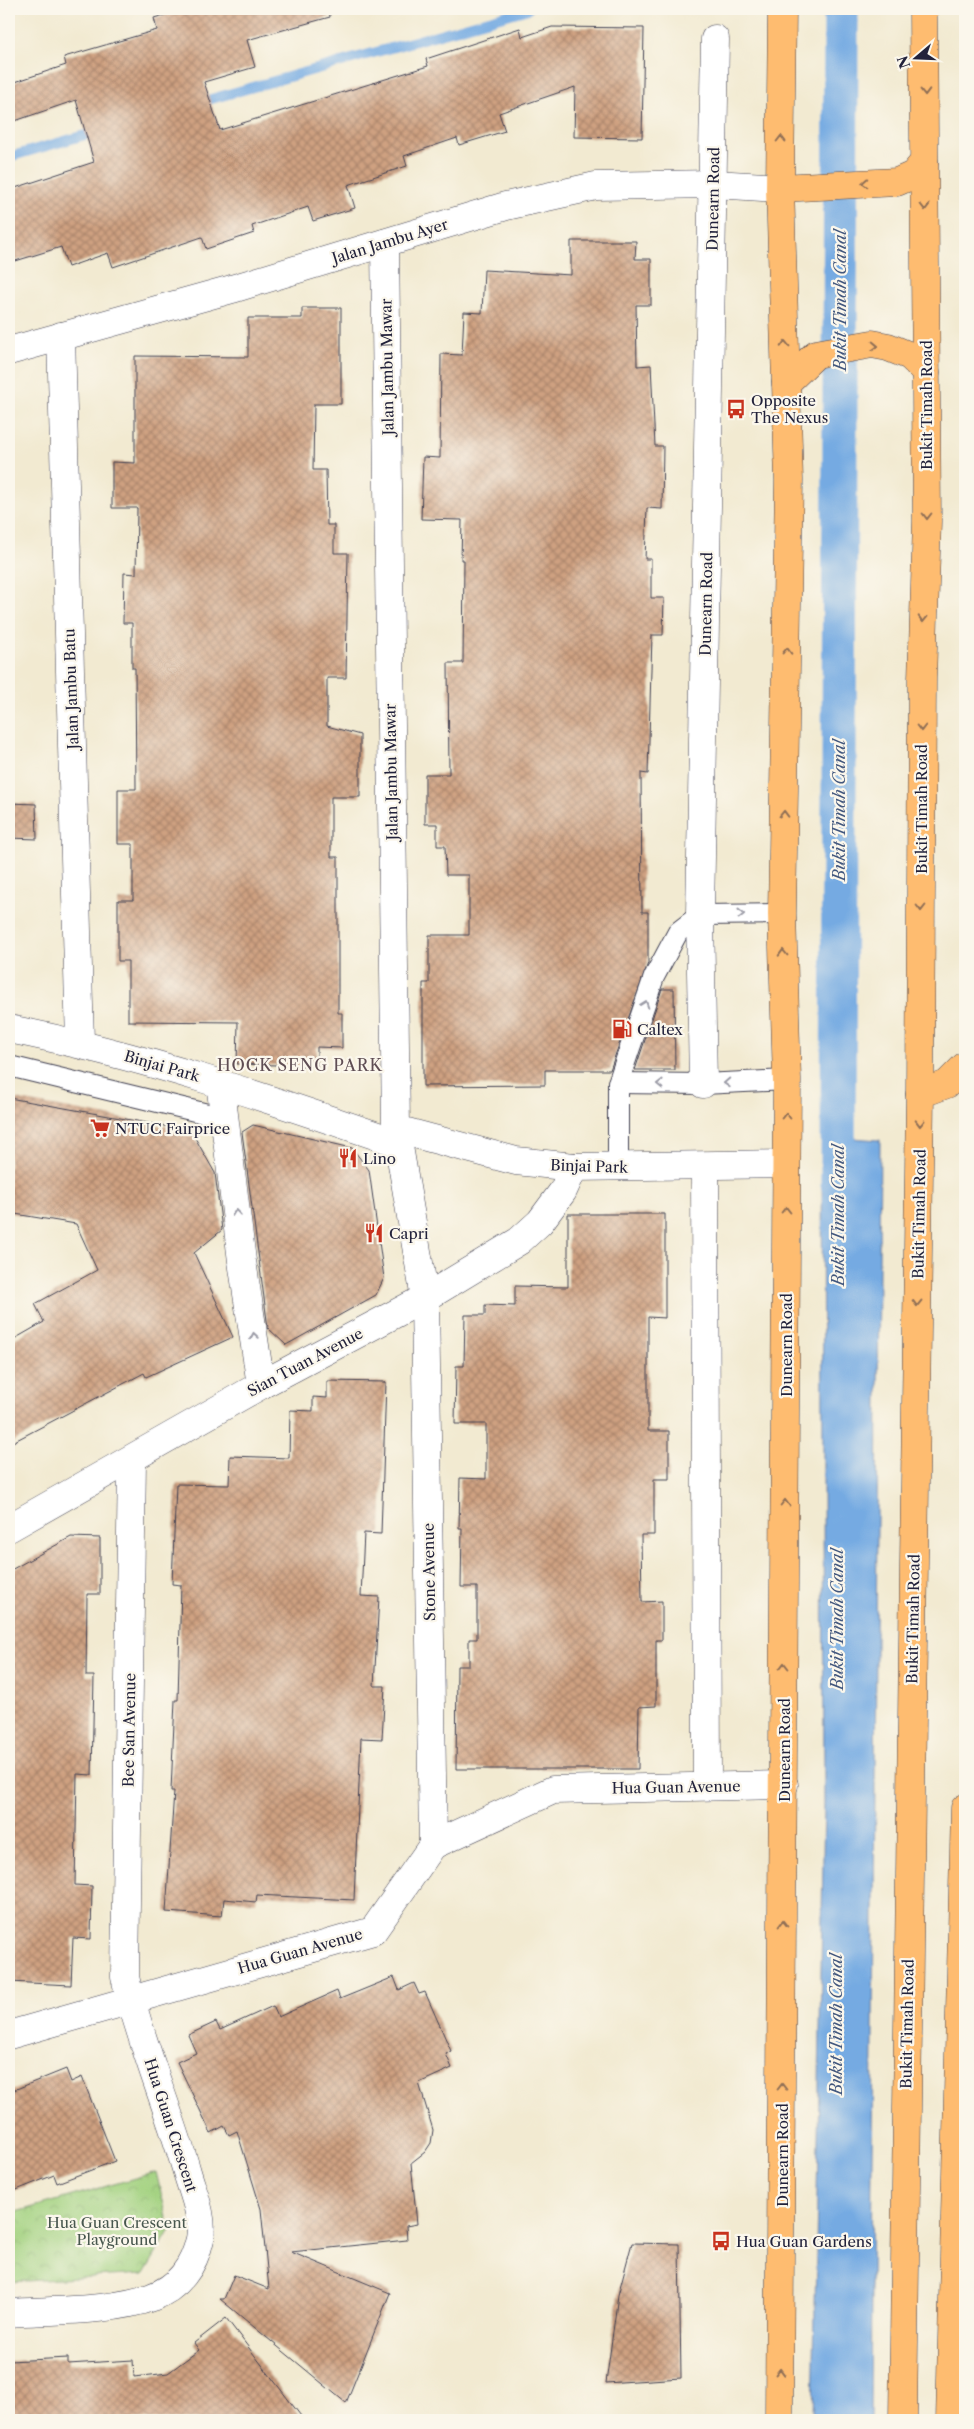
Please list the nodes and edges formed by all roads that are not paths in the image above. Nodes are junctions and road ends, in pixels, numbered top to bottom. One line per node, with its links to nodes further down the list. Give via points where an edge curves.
1 (782, 9): 6 (highway, Dunearn Road, one-way to 1)
2 (924, 9): 4 (highway, Bukit Timah Road, one-way to 4)
3 (715, 39): 5 (street, Dunearn Road)
4 (924, 162): 6 (highway, one-way to 6, via 913,175 897,182); 10 (highway, Bukit Timah Road, one-way to 10)
5 (714, 184): 6 (street, Jalan Jambu Ayer); 7 (street, Jalan Jambu Ayer, via 596,186 506,206); 13 (street, Dunearn Road)
6 (780, 188): 11 (highway, Dunearn Road, one-way to 6)
7 (385, 244): 8 (street, Jalan Jambu Ayer); 24 (street, Jalan Jambu Mawar)
8 (61, 336): 9 (street, Jalan Jambu Ayer); 15 (street, Jalan Jambu Batu)
9 (9, 351)
10 (926, 372): 11 (highway, one-way to 10, via 816,354 872,344 888,346 910,356); 22 (highway, Bukit Timah Road, one-way to 22)
11 (786, 383): 12 (highway, Dunearn Road, one-way to 11, via 789,533)
12 (782, 914): 13 (lane, one-way to 12); 18 (highway, Dunearn Road, one-way to 12)
13 (700, 915): 20 (lane, one-way to 13, via 654,978 666,953 678,932); 21 (street, Dunearn Road)
14 (9, 1029): 15 (street, Binjai Park)
15 (80, 1043): 19 (street, Binjai Park)
16 (9, 1066): 23 (lane)
17 (965, 1066): 22 (highway, via 946,1084)
18 (787, 1080): 21 (lane, one-way to 21); 25 (highway, Dunearn Road, one-way to 18)
19 (220, 1082): 23 (street); 24 (street, Binjai Park)
20 (618, 1083): 21 (lane, one-way to 20); 28 (lane)
21 (702, 1084)
22 (920, 1094): 42 (highway, Bukit Timah Road, one-way to 42)
23 (224, 1118): 30 (street, one-way to 23)
24 (397, 1136): 26 (street, Binjai Park, via 516,1161); 29 (street, Jalan Jambu Mawar)
25 (786, 1164): 27 (street, Binjai Park); 33 (highway, Dunearn Road, one-way to 25)
26 (574, 1167): 28 (street, Binjai Park); 29 (street, Sian Tuan Avenue, via 563,1191 546,1214 519,1241)
27 (705, 1167): 28 (street, Binjai Park); 34 (street)
28 (618, 1168)
29 (425, 1298): 30 (street, Sian Tuan Avenue); 36 (street, Stone Avenue)
30 (261, 1384): 31 (street, Sian Tuan Avenue)
31 (132, 1459): 32 (street, Sian Tuan Avenue); 38 (street, Bee San Avenue, via 125,1978)
32 (9, 1528)
33 (784, 1785): 34 (street, Hua Guan Avenue); 41 (highway, Dunearn Road, one-way to 33)
34 (707, 1786): 36 (street, Hua Guan Avenue, via 553,1790)
35 (965, 1808): 37 (highway)
36 (433, 1846): 38 (street, Hua Guan Avenue, via 373,1931)
37 (963, 1968): 43 (highway)
38 (131, 1999): 39 (street, Hua Guan Avenue); 40 (street, Hua Guan Crescent, via 198,2209 200,2238 190,2267 177,2284 152,2297 114,2306)
39 (9, 2035)
40 (9, 2313)
41 (779, 2420)
42 (902, 2420)
43 (950, 2420)

